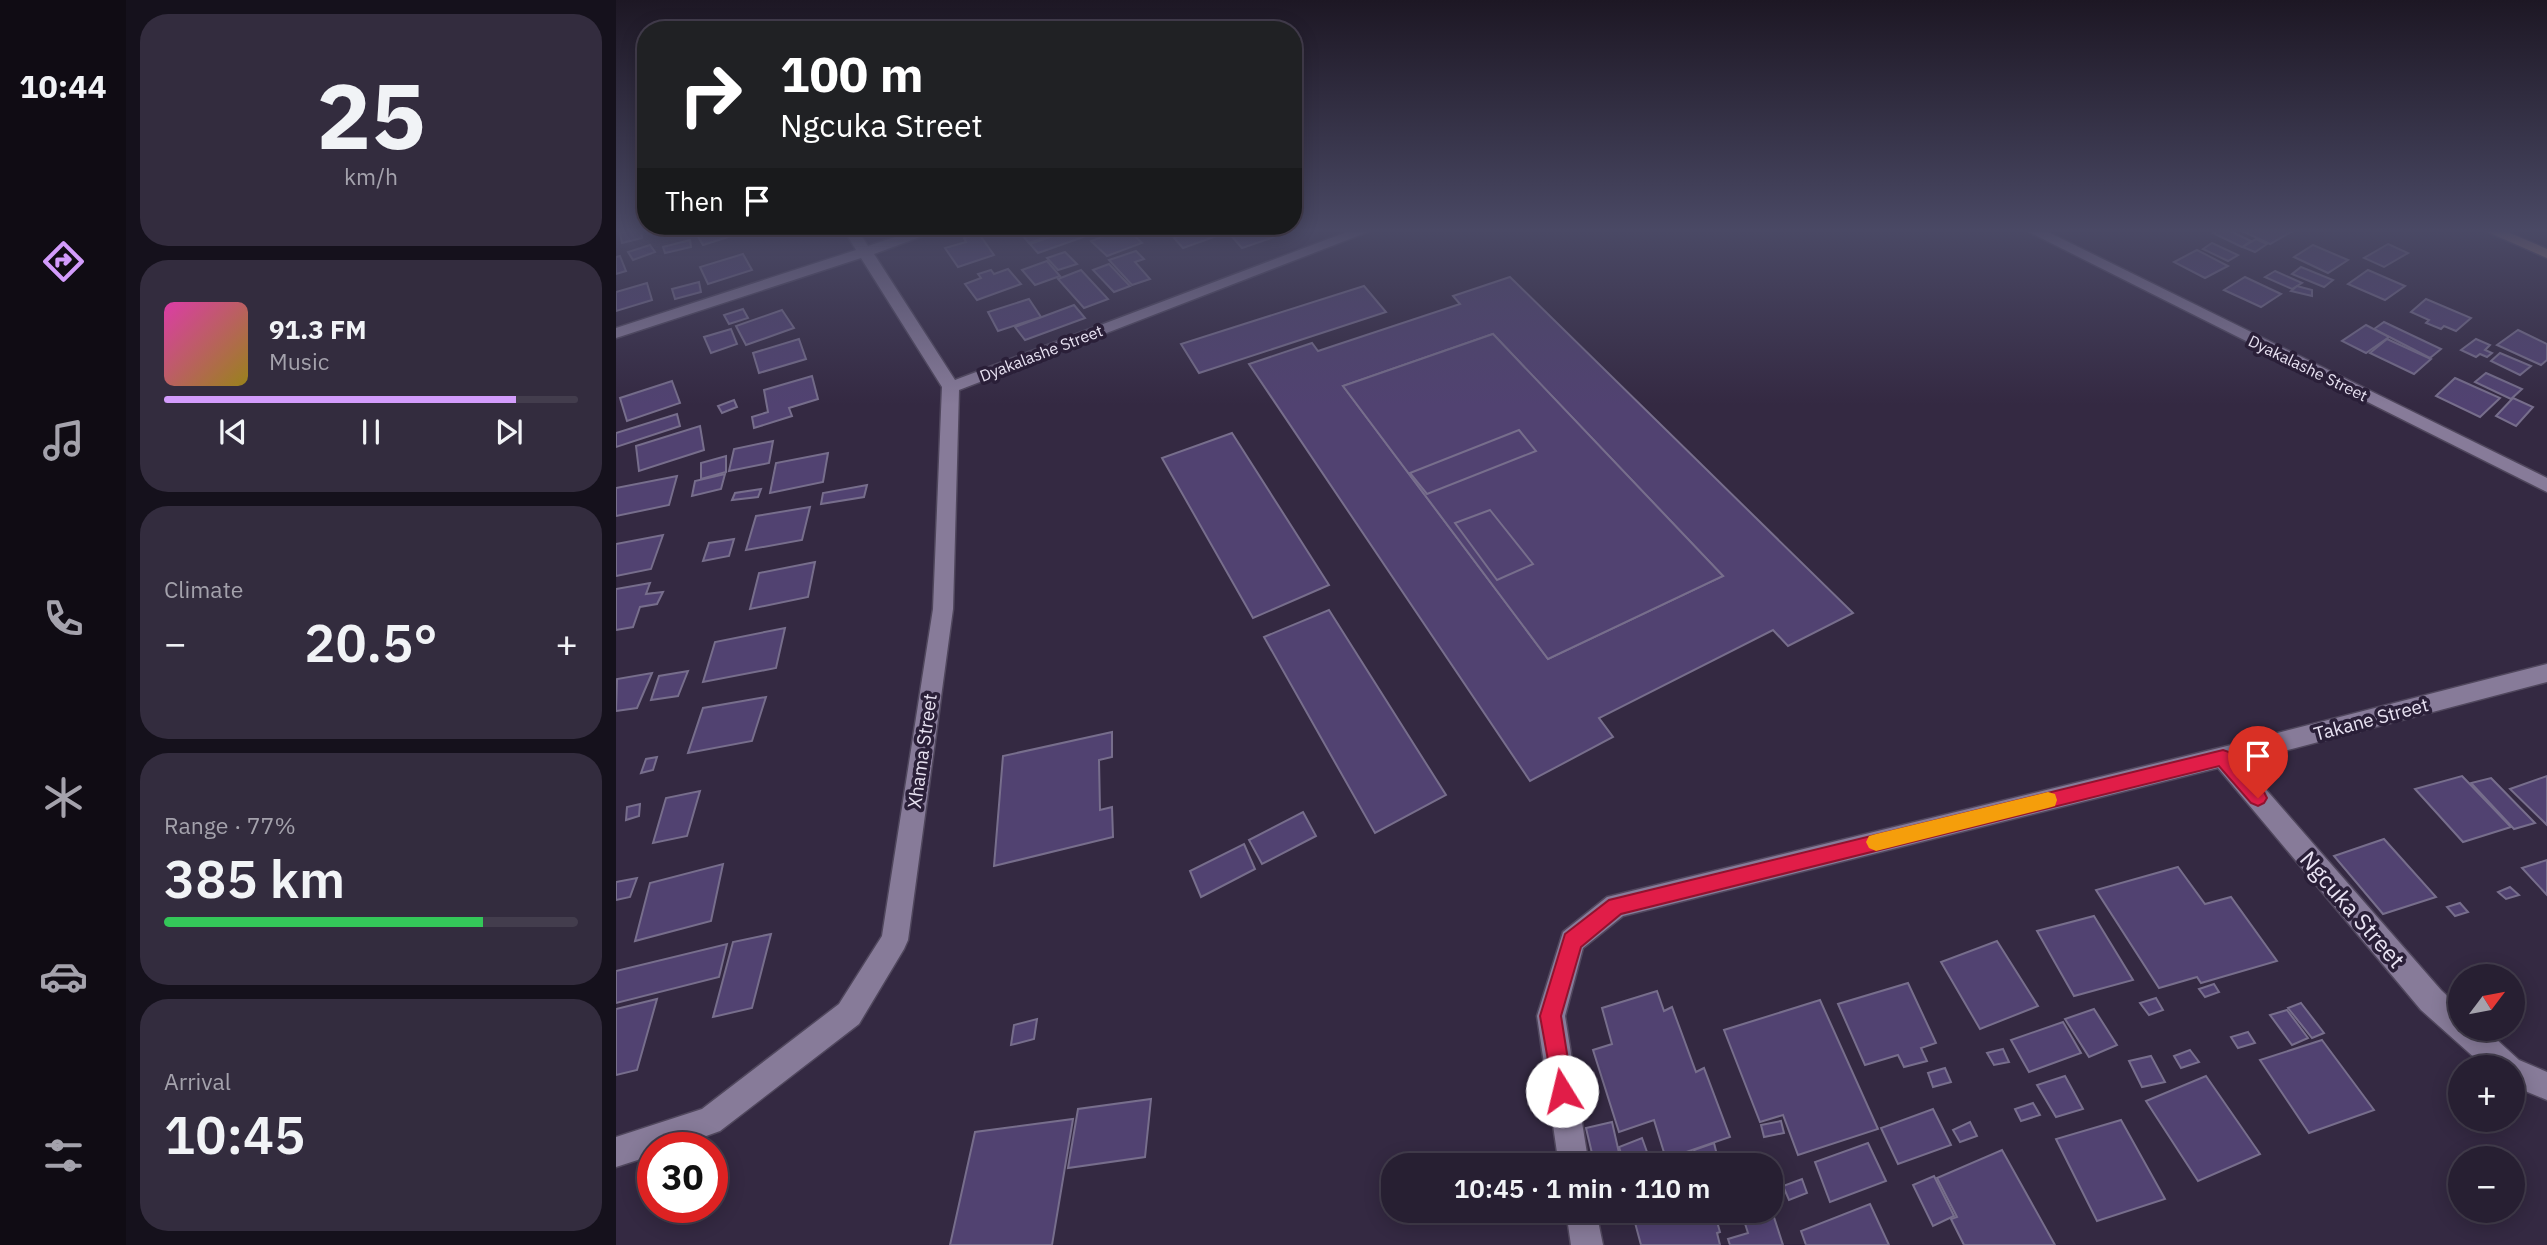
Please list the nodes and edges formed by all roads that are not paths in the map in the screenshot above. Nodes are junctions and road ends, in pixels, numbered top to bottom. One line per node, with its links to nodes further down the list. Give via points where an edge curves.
1 (752, 288): 5 (street)
2 (888, 288): 6 (street)
3 (1212, 288): 6 (street, Dyakalashe Street)
4 (2149, 288): 7 (street, Dyakalashe Street)
5 (616, 333)
6 (951, 387): 15 (street, Xhama Street, via 943,609 895,940 849,1014 710,1121)
7 (2547, 486)
8 (2547, 673): 9 (street, Takane Street)
9 (2223, 757): 10 (street, Ngcuka Street); 16 (street, Takane Street, via 1616,906 1573,941 1551,1016)
10 (2448, 1015)
11 (2478, 1041): 12 (street, Ngcuka Street)
12 (2493, 1055)
13 (2525, 1077): 14 (street)
14 (2547, 1086)
15 (616, 1152)
16 (1572, 1153)
17 (1583, 1223): 18 (street)
18 (1587, 1245)

